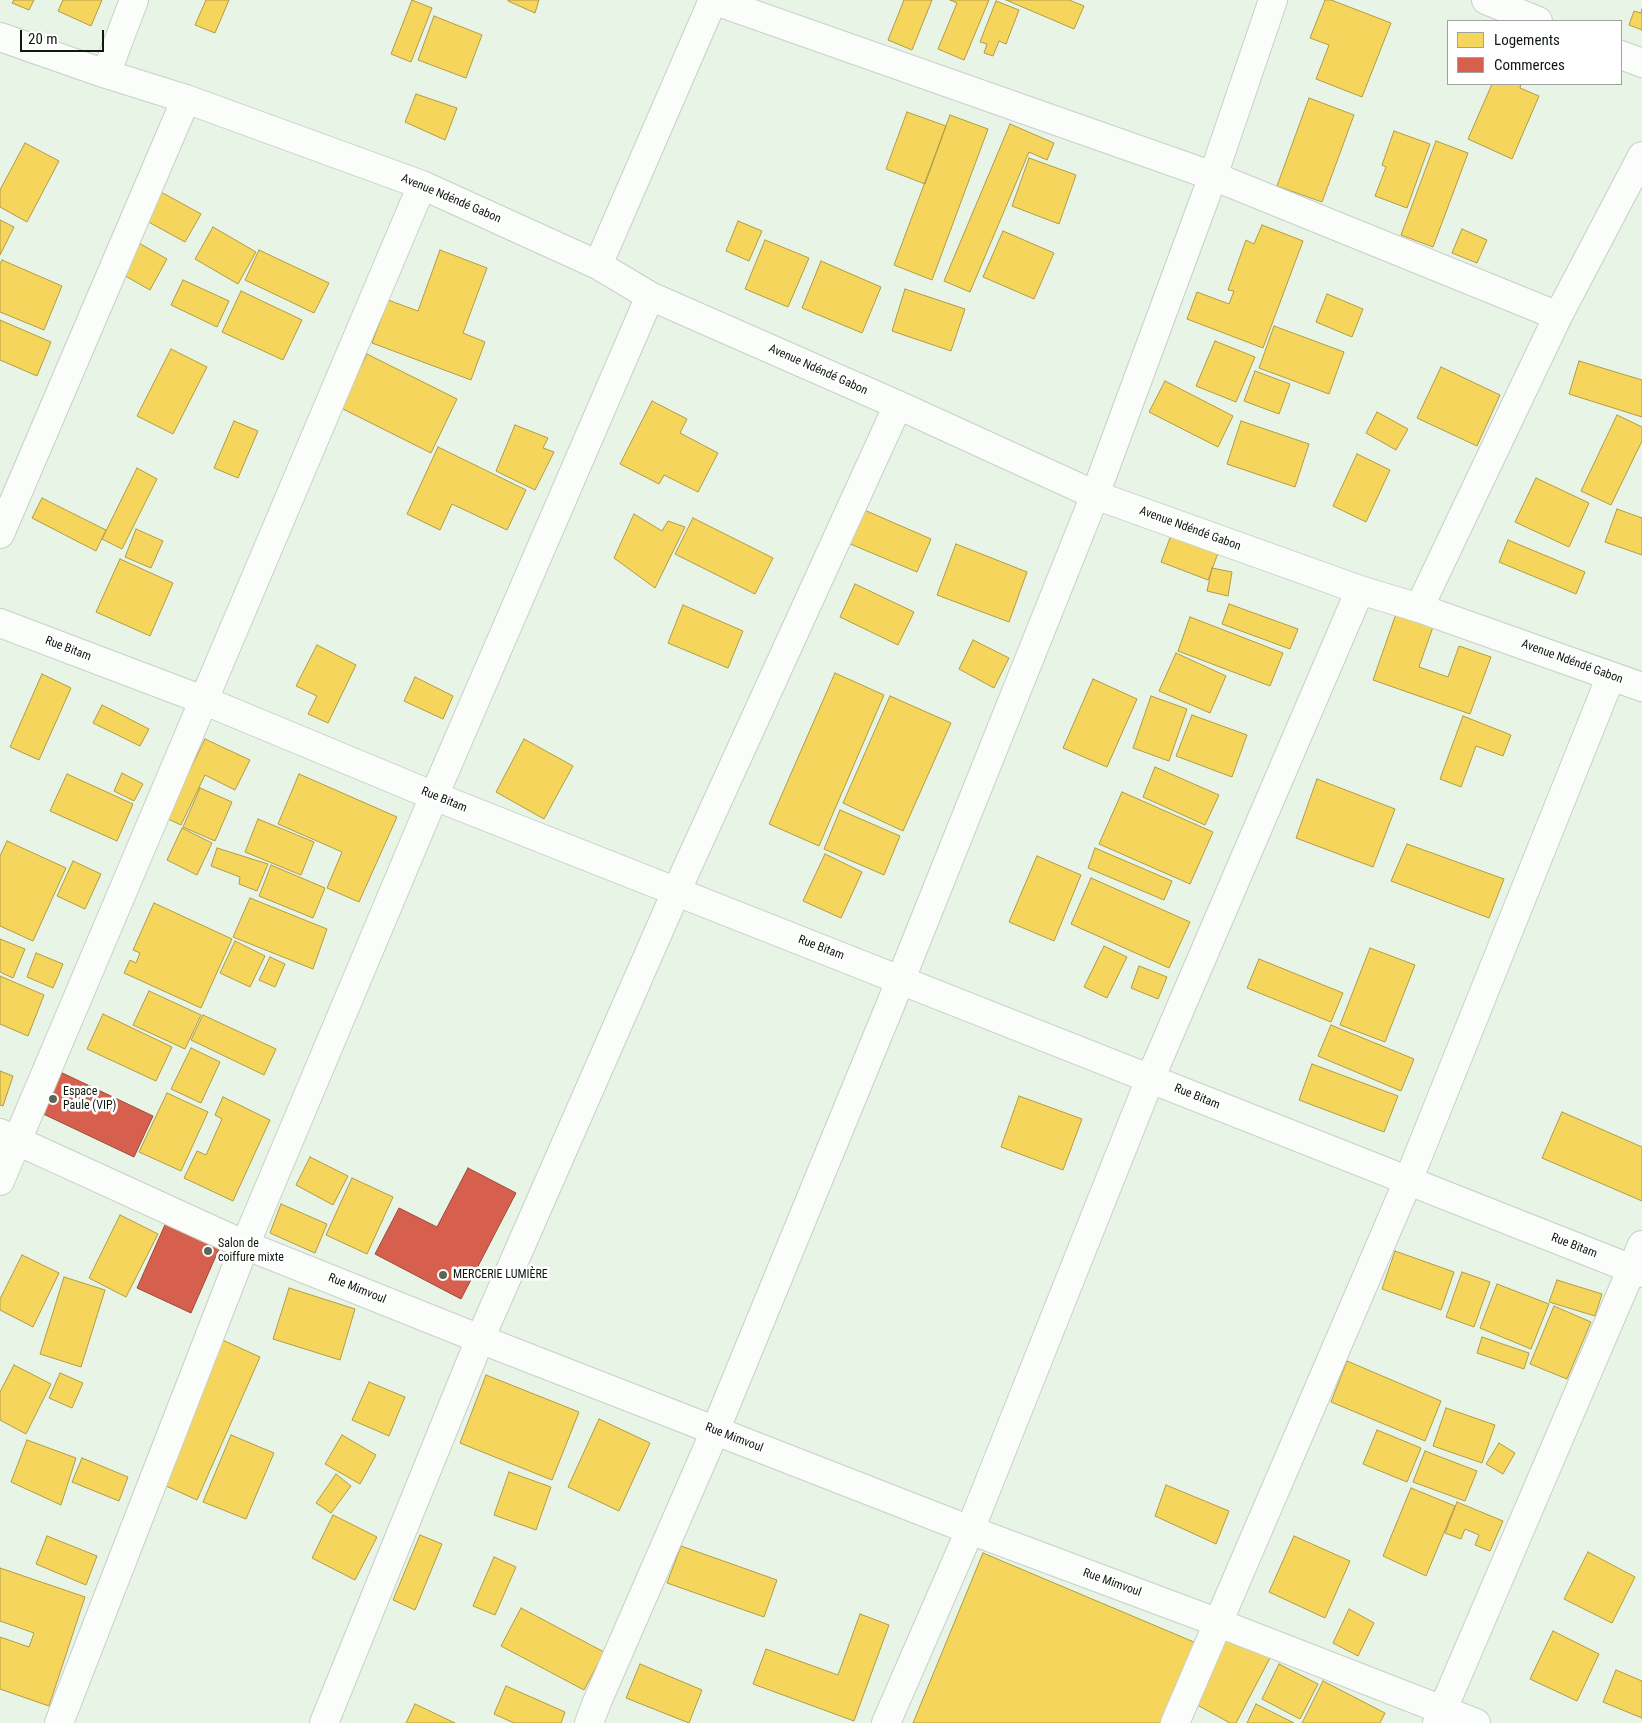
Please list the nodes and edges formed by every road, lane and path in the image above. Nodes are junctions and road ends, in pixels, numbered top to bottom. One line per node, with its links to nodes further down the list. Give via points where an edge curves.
1 (134, 0): 9 (street)
2 (713, 0): 12 (street); 14 (street)
3 (1273, 0): 12 (street)
4 (1486, 0): 5 (street)
5 (1536, 20)
6 (0, 36): 9 (street, Avenue Ndéndé Gabon)
7 (1622, 54): 8 (street)
8 (1642, 63)
9 (106, 74): 10 (street, Avenue Ndéndé Gabon)
10 (186, 99): 13 (street, Avenue Ndéndé Gabon); 19 (street)
11 (1642, 156): 16 (street)
12 (1213, 176): 16 (street); 18 (street)
13 (422, 185): 14 (street, Avenue Ndéndé Gabon); 25 (street)
14 (598, 265): 15 (street, Avenue Ndéndé Gabon)
15 (650, 296): 17 (street, Avenue Ndéndé Gabon); 26 (street)
16 (1558, 316): 21 (street)
17 (898, 405): 18 (street, Avenue Ndéndé Gabon); 27 (street)
18 (1095, 495): 20 (street, Avenue Ndéndé Gabon); 28 (street)
19 (0, 534)
20 (1360, 590): 21 (street, Avenue Ndéndé Gabon); 29 (street)
21 (1419, 608): 23 (street, Avenue Ndéndé Gabon)
22 (0, 623): 25 (street, Rue Bitam)
23 (1610, 676): 24 (street, Avenue Ndéndé Gabon); 32 (street)
24 (1642, 687)
25 (204, 700): 26 (street, Rue Bitam); 30 (street)
26 (434, 796): 27 (street, Rue Bitam); 33 (street)
27 (676, 892): 28 (street, Rue Bitam); 35 (street)
28 (901, 979): 29 (street, Rue Bitam); 36 (street)
29 (1150, 1078): 32 (street, Rue Bitam); 37 (street)
30 (8, 1136): 31 (street); 33 (street, Rue Mimvoul)
31 (0, 1181)
32 (1408, 1181): 34 (street, Rue Bitam); 38 (street)
33 (245, 1245): 35 (street, Rue Mimvoul); 40 (street)
34 (1638, 1262): 39 (street)
35 (480, 1339): 36 (street, Rue Mimvoul); 41 (street)
36 (715, 1431): 37 (street, Rue Mimvoul); 42 (street)
37 (970, 1530): 38 (street, Rue Mimvoul); 43 (street)
38 (1219, 1623): 39 (street, Rue Mimvoul); 44 (street)
39 (1440, 1717): 45 (street, Rue Mimvoul)
40 (59, 1723)
41 (324, 1723)
42 (589, 1723)
43 (886, 1723)
44 (1175, 1723)
45 (1476, 1723)

